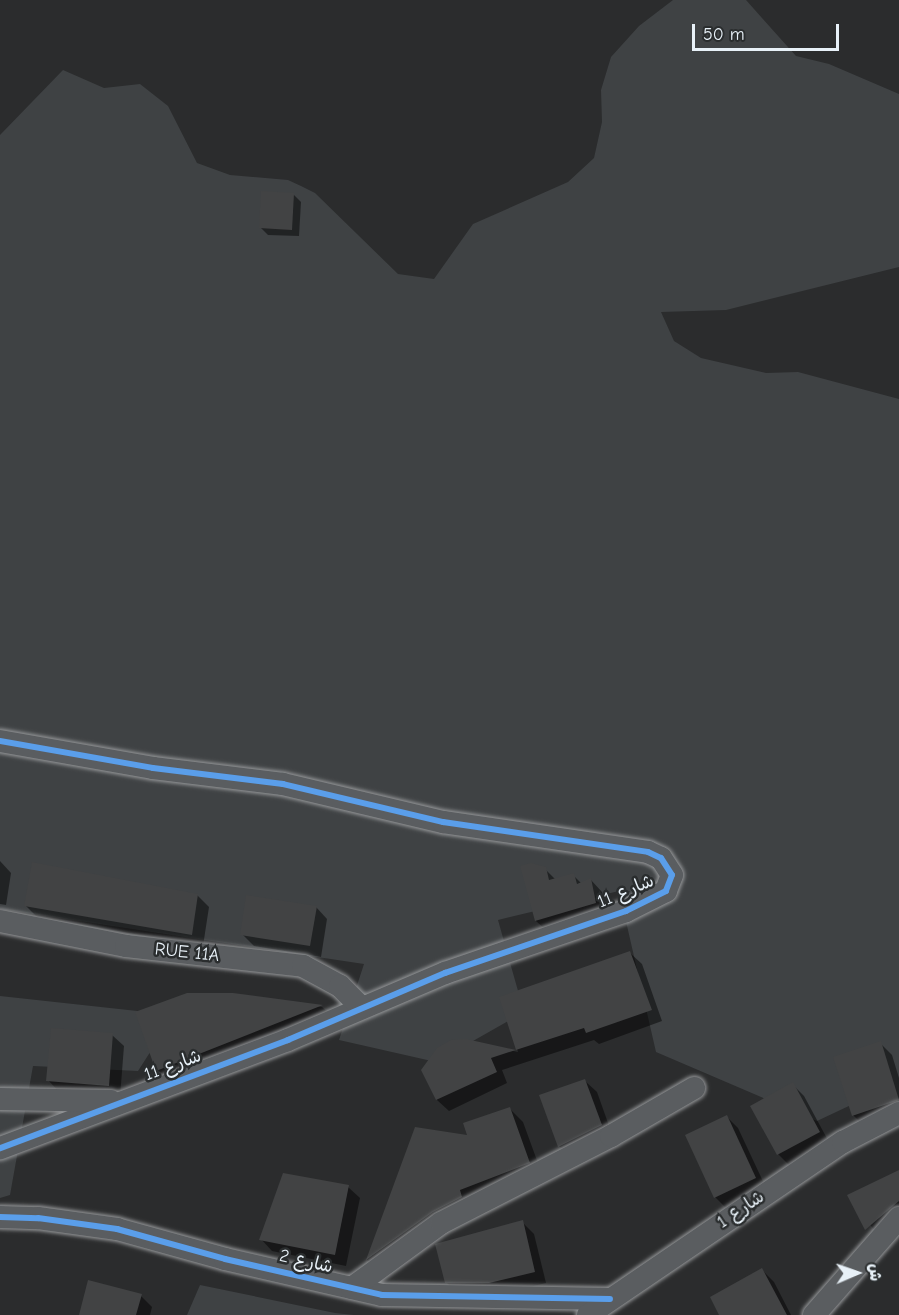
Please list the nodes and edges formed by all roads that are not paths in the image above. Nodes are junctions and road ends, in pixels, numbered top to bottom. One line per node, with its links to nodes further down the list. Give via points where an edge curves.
1 (0, 741): 3 (street, شارع 11, via 153,768 283,784 442,822 648,852 670,867 671,885 658,897)
2 (0, 921): 3 (street, RUE 11A, via 126,946 303,966 340,986)
3 (361, 1007): 6 (street, شارع 11, via 288,1040)
4 (694, 1088): 11 (street, via 611,1136 441,1222)
5 (0, 1099): 6 (street)
6 (122, 1101): 8 (street, شارع 11)
7 (899, 1113): 12 (street, شارع 1, via 843,1142)
8 (0, 1148)
9 (0, 1217): 11 (street, شارع 2, via 117,1230)
10 (899, 1218): 14 (street)
11 (352, 1288): 12 (street, شارع 2, via 423,1298)
12 (610, 1299): 13 (street, شارع 1)
13 (588, 1315)
14 (814, 1315)

